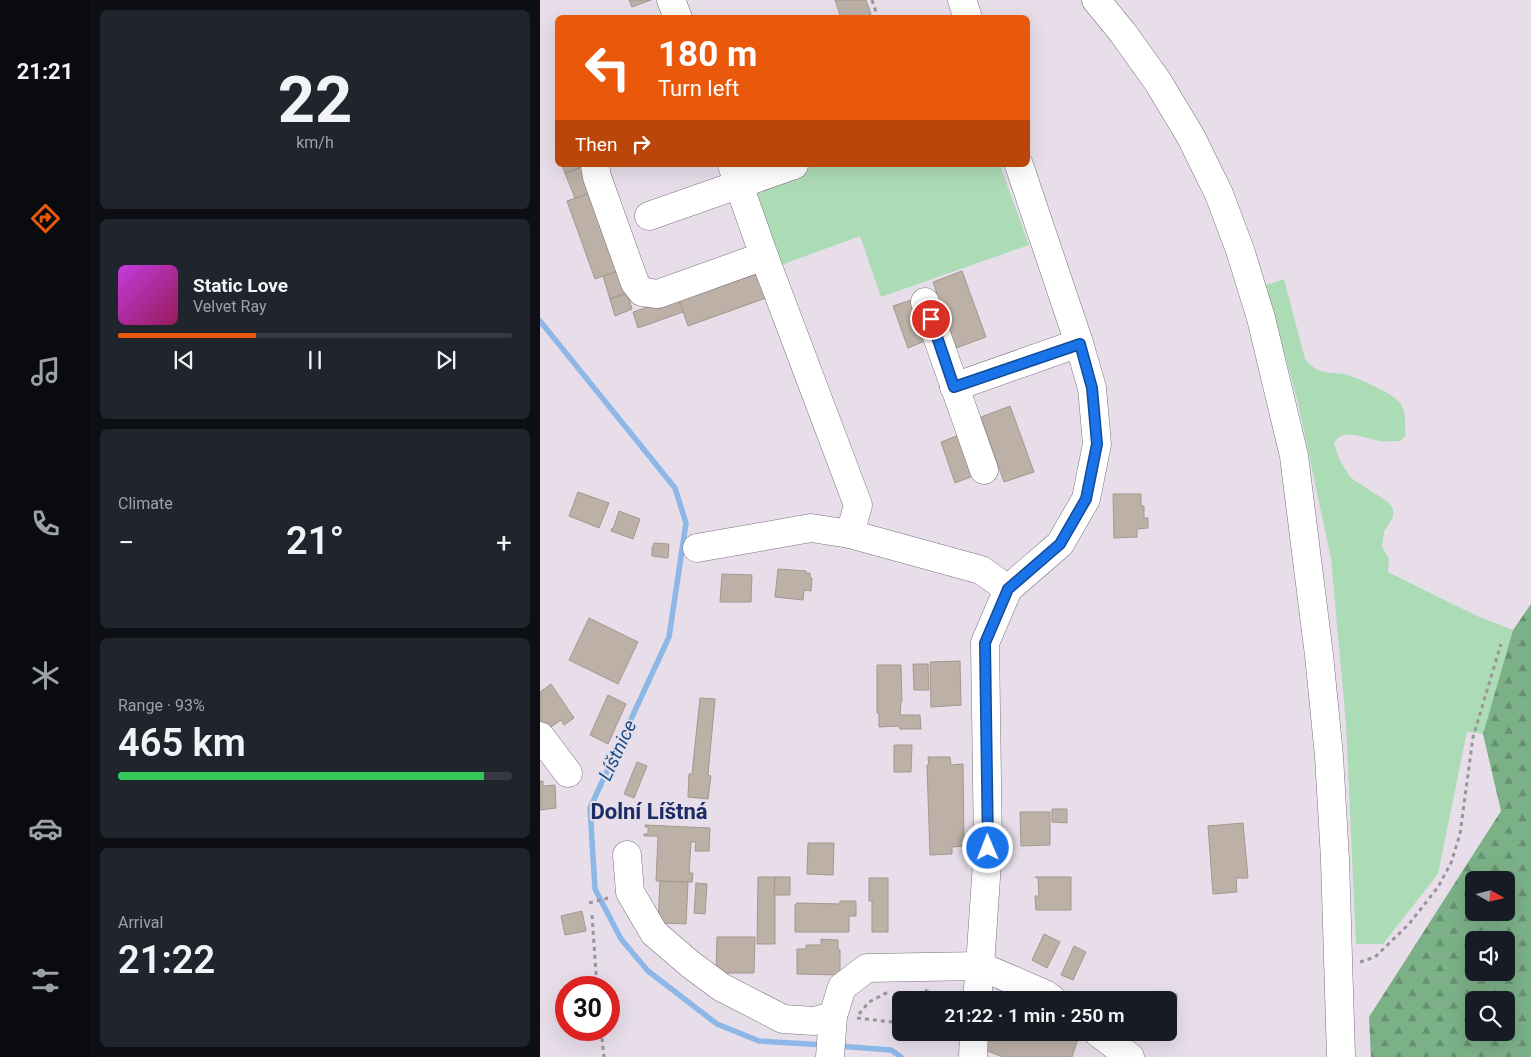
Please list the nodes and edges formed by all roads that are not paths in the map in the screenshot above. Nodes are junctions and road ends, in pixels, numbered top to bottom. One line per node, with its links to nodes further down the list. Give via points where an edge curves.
1 (672, 0): 4 (street)
2 (962, 0): 5 (street)
3 (1096, 0): 31 (street, via 1158,82 1191,137 1223,204 1261,318 1294,456 1329,756)
4 (677, 15)
5 (967, 15)
6 (595, 167): 11 (street, via 635,283 642,292 658,294)
7 (782, 167): 9 (street)
8 (1020, 167): 13 (street)
9 (736, 175): 10 (street); 11 (street)
10 (649, 216)
11 (764, 256): 16 (street, via 858,505)
12 (925, 302): 14 (street)
13 (1080, 344): 14 (street); 18 (street, via 1092,388 1097,444 1086,499 1060,544)
14 (954, 387): 15 (street)
15 (984, 470)
16 (850, 534): 17 (street, via 811,528); 18 (street, via 981,570)
17 (697, 548)
18 (1008, 589): 22 (street, via 985,643 988,848)
19 (540, 736): 20 (street)
20 (568, 773)
21 (627, 855): 25 (street, via 630,892 649,925 690,964 721,987 783,1019)
22 (980, 966): 23 (street); 24 (street); 25 (street, via 867,968 842,987)
23 (978, 991)
24 (1038, 991)
25 (833, 1022): 28 (street)
26 (974, 1041): 29 (street)
27 (1109, 1041): 30 (street)
28 (830, 1057)
29 (973, 1057)
30 (1130, 1057)
31 (1341, 1057)

